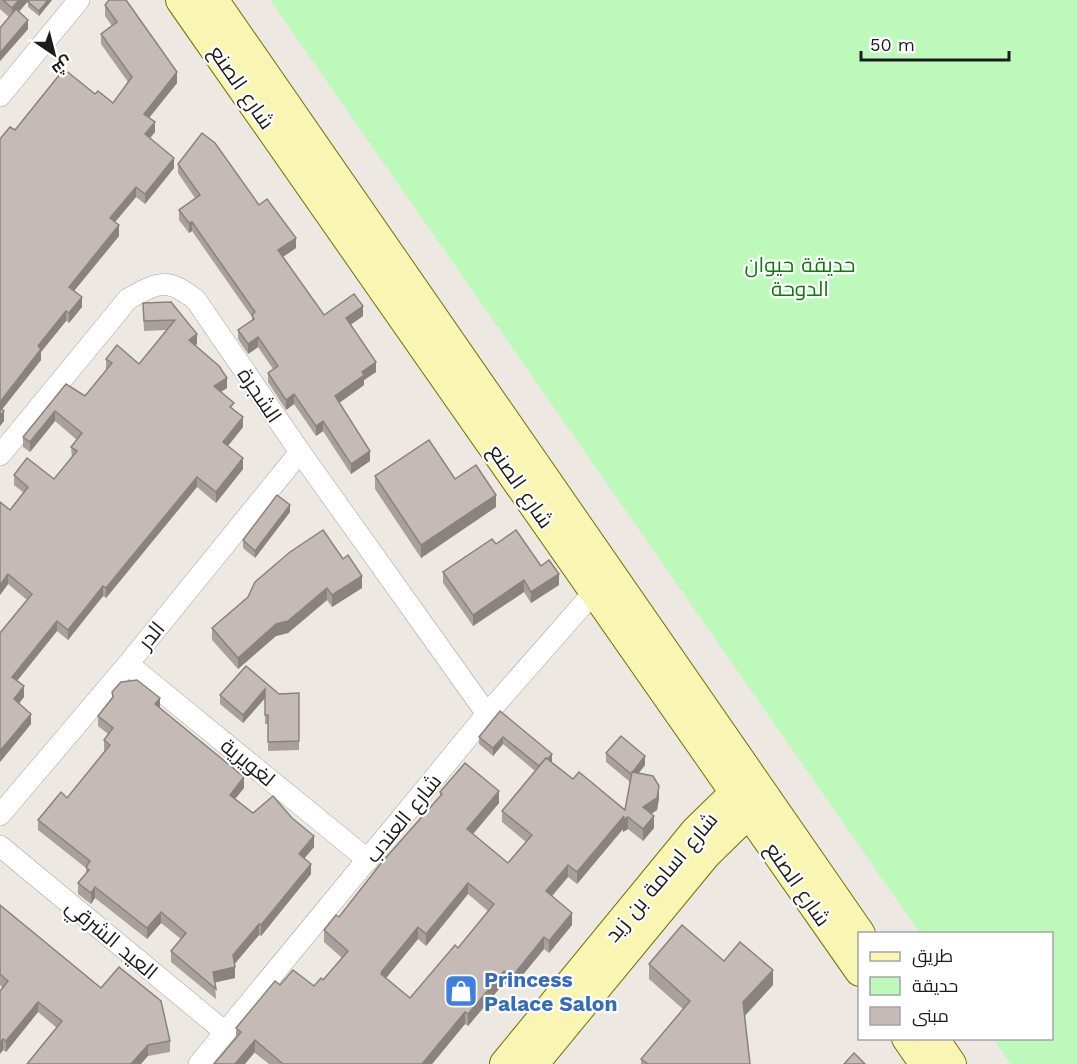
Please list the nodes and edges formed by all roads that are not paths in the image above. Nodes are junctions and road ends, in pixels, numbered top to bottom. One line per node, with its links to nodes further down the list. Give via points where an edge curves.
1 (80, 0): 4 (street)
2 (181, 0): 5 (street, شارع الصنع)
3 (213, 0): 5 (street, شارع الصنع)
4 (0, 96)
5 (324, 183): 8 (street, شارع الصنع)
6 (300, 452): 7 (street, الشجرة, via 196,300 167,283 128,299); 9 (street, الدر); 10 (street, الشجرة)
7 (0, 455)
8 (605, 587): 10 (street, شارع العندب); 11 (street, شارع الصنع)
9 (128, 664): 12 (street, الدر); 14 (street, لغويرية)
10 (488, 714): 14 (street, شارع العندب)
11 (751, 796): 15 (street, شارع الصنع); 16 (street, شارع الصنع); 21 (street, شارع اسامة بن زيد, via 696,831); 22 (street, شارع اسامة بن زيد)
12 (0, 814)
13 (0, 846): 17 (street, العيد الشرقي)
14 (368, 860): 17 (street, شارع العندب)
15 (858, 932)
16 (858, 968)
17 (225, 1032): 20 (street, شارع العندب)
18 (908, 1040): 23 (street)
19 (934, 1040): 24 (street)
20 (199, 1064)
21 (505, 1064)
22 (533, 1064)
23 (925, 1064)
24 (951, 1064)

